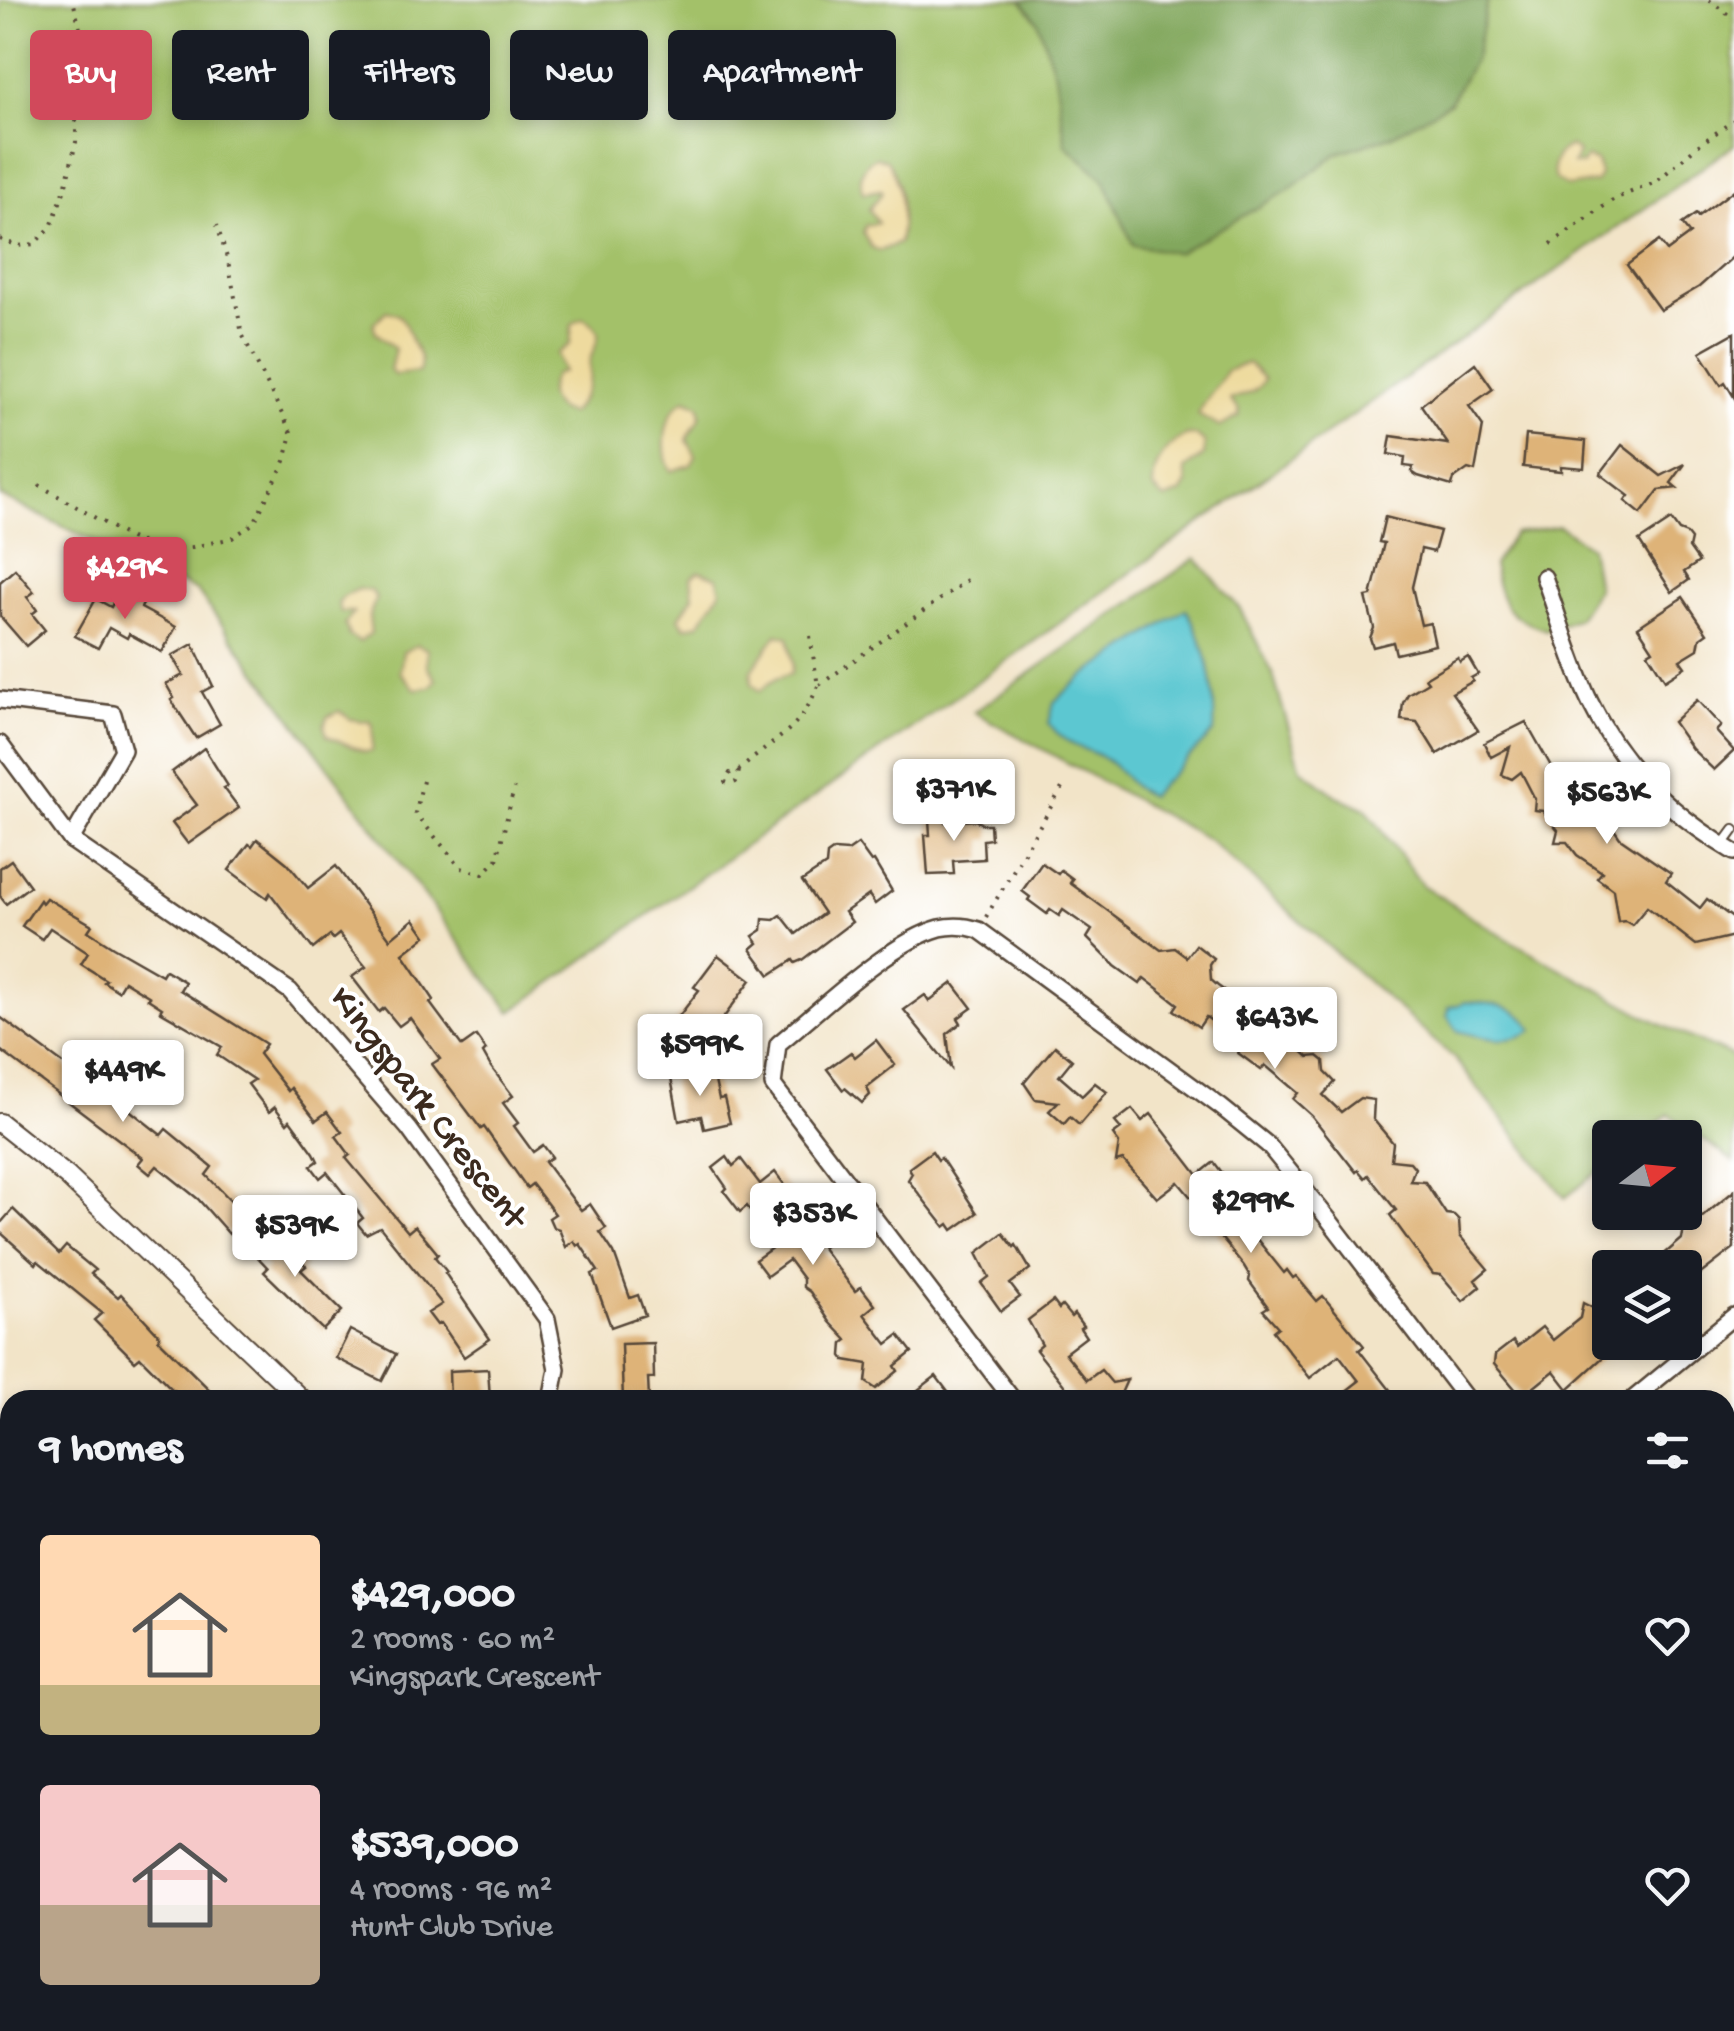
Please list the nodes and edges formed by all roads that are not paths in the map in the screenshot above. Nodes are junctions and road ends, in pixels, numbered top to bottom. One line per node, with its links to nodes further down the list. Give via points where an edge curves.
1 (1544, 577): 6 (street, via 1590,703 1628,762 1660,800)
2 (0, 700): 5 (street, via 113,714 123,750)
3 (0, 744): 5 (street, Kingspark Crescent)
4 (1734, 830): 6 (lane)
5 (71, 840): 10 (street, Kingspark Crescent, via 290,991 409,1129 547,1319 557,1369)
6 (1728, 848)
7 (0, 1124): 9 (street, via 67,1176)
8 (1734, 1316): 13 (street)
9 (292, 1390)
10 (553, 1390)
11 (1005, 1390): 12 (street, via 773,1085 778,1044 907,944 940,928 979,930 1268,1146)
12 (1459, 1390)
13 (1644, 1390)

